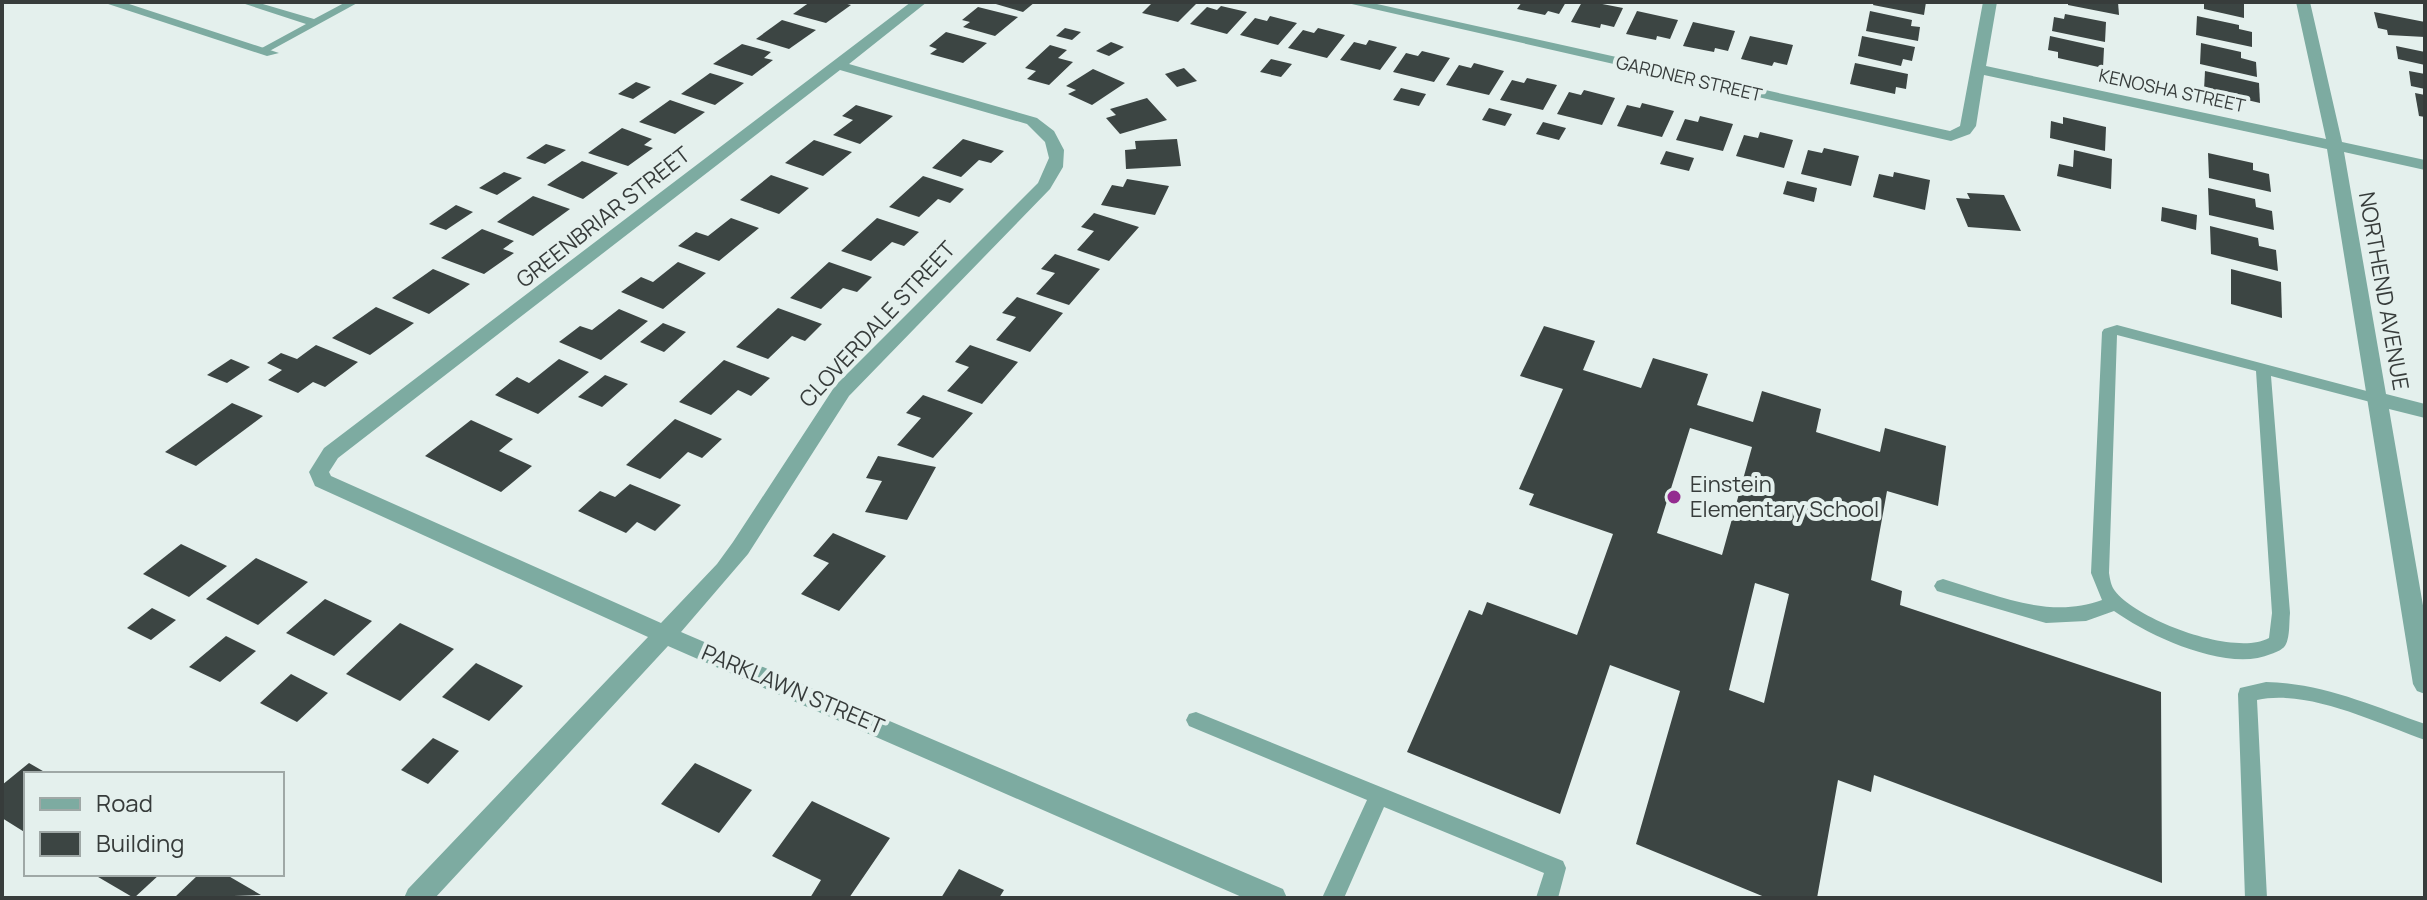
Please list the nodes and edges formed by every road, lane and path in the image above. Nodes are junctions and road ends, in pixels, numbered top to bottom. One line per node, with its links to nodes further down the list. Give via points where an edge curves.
1 (109, 2): 9 (street)
2 (244, 2): 8 (lane)
3 (354, 2): 8 (lane)
4 (920, 2): 10 (street, GREENBRIAR STREET)
5 (1350, 2): 11 (street, GARDNER STREET, via 1941,135 1965,131)
6 (1990, 2): 11 (street)
7 (2303, 2): 12 (street, NORTHEND AVENUE)
8 (315, 23): 9 (lane)
9 (268, 52)
10 (838, 65): 17 (street, GREENBRIAR STREET, via 331,453); 20 (street, CLOVERDALE STREET, via 1032,121 1055,141 1057,167 842,391 813,428 747,542)
11 (1978, 69): 12 (street, KENOSHA STREET)
12 (2335, 147): 13 (street, KENOSHA STREET); 15 (street, NORTHEND AVENUE)
13 (2425, 165)
14 (2263, 368): 15 (lane); 19 (lane, via 2109,332 2100,573 2108,595); 19 (lane, via 2281,613 2278,642 2261,650 2242,650 2179,636)
15 (2378, 399): 16 (street); 21 (street, NORTHEND AVENUE)
16 (2425, 411)
17 (319, 472): 20 (street, PARKLAWN STREET, via 334,488)
18 (1943, 586): 19 (lane, via 2046,616 2086,614)
19 (2118, 602)
20 (666, 635): 25 (street, CLOVERDALE STREET); 26 (street, PARKLAWN STREET)
21 (2425, 684)
22 (1196, 720): 24 (lane)
23 (2425, 732): 29 (lane, via 2294,691 2263,688 2247,694)
24 (1379, 795): 27 (lane); 28 (lane, via 1556,868)
25 (417, 898)
26 (1274, 898)
27 (1333, 898)
28 (1547, 898)
29 (2256, 898)

